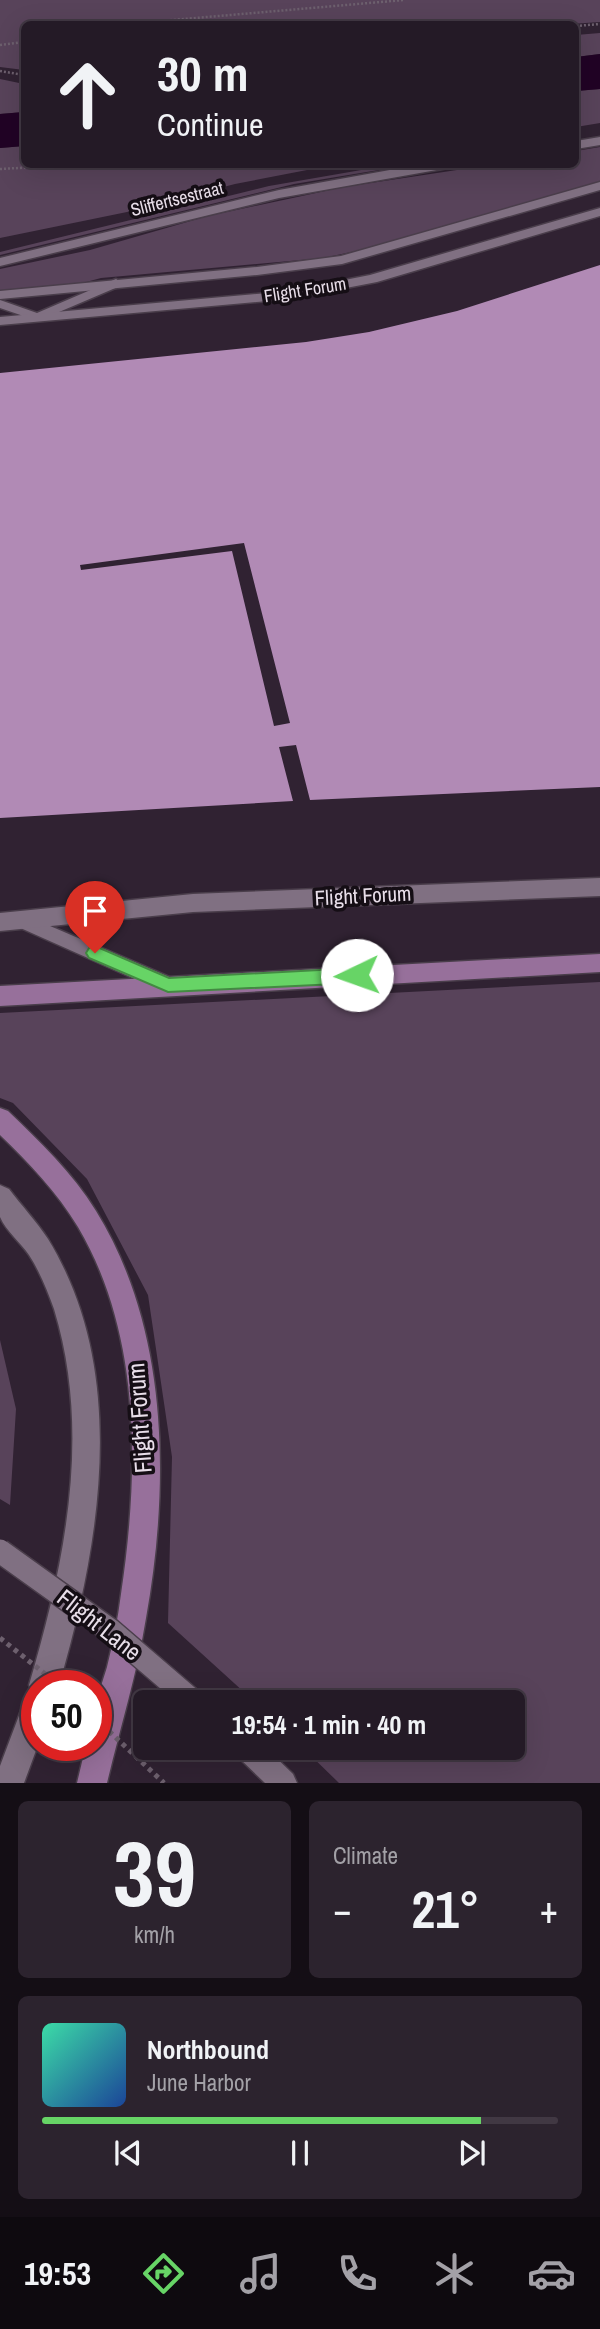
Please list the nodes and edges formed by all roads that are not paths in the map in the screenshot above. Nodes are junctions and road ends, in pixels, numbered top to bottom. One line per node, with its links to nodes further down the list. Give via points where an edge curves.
1 (600, 141): 2 (street)
2 (579, 144)
3 (425, 168): 6 (street, Sliffertsestraat, via 279,194)
4 (600, 186): 7 (street, Flight Forum, via 342,260)
5 (600, 212): 10 (street, Flight Forum, via 385,276 289,295)
6 (0, 262)
7 (116, 283): 8 (street, Flight Forum); 10 (lane)
8 (0, 295)
9 (0, 304): 10 (lane)
10 (38, 317): 11 (street, Flight Forum)
11 (0, 321)
12 (600, 887): 13 (street, Flight Forum, via 193,903)
13 (22, 921): 14 (street, Flight Forum); 16 (lane)
14 (0, 922)
15 (600, 963): 16 (main road)
16 (168, 985): 17 (main road)
17 (0, 996)
18 (0, 1119): 25 (main road, Flight Forum, via 46,1163 96,1233 127,1306 137,1354 145,1457 136,1593)
19 (0, 1197): 21 (street, via 35,1238 66,1307 80,1368 87,1434 76,1567)
20 (0, 1551): 22 (lane, Flight Lane, bridge, via 110,1630)
21 (48, 1670)
22 (180, 1690)
23 (21, 1751): 26 (street)
24 (260, 1760): 28 (lane)
25 (95, 1769): 27 (street, Flight Forum)
26 (9, 1783)
27 (85, 1783)
28 (284, 1783)

